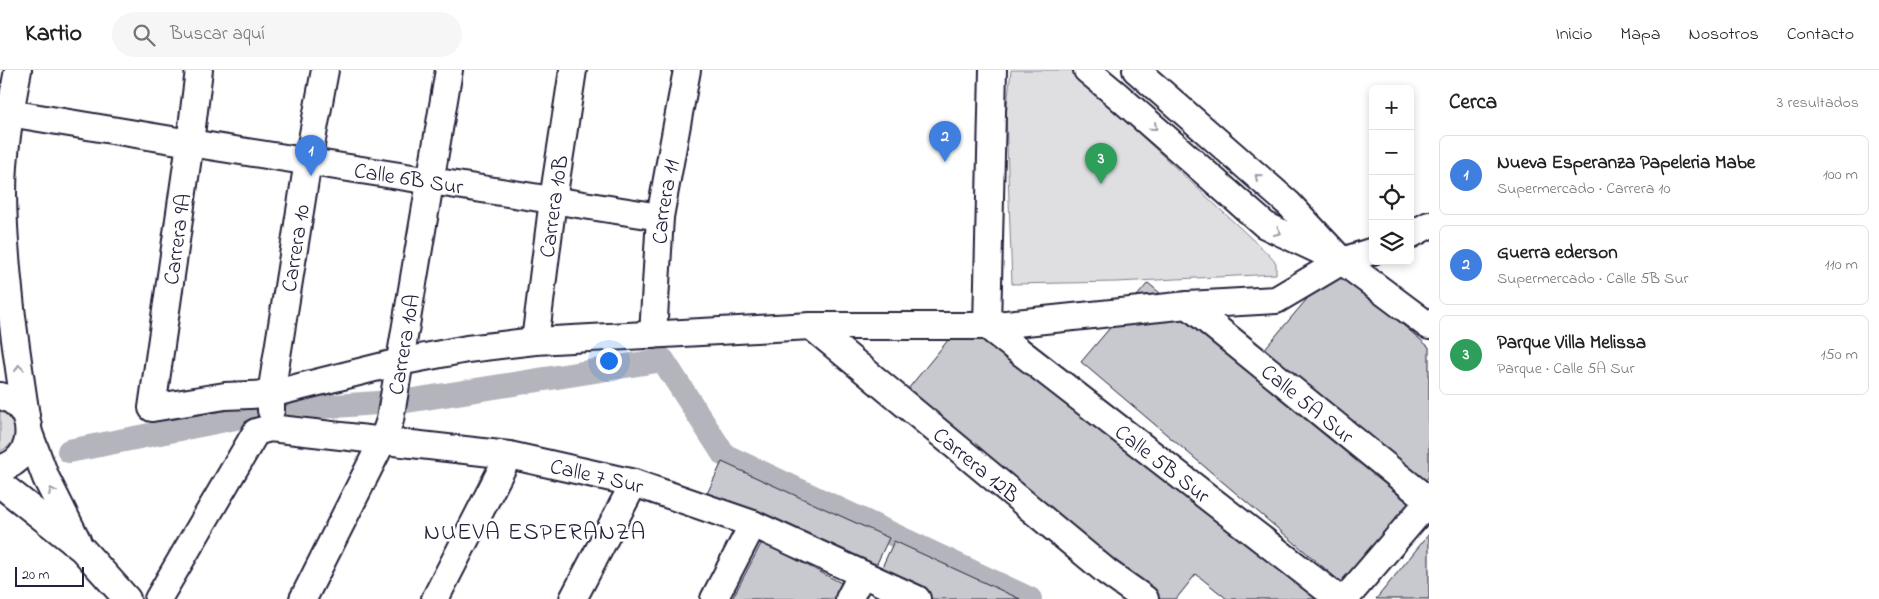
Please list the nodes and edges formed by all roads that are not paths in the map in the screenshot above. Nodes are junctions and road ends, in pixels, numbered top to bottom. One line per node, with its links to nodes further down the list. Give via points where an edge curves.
1 (18, 70): 11 (street)
2 (199, 70): 12 (street, Carrera 9A)
3 (325, 70): 13 (street, Carrera 10)
4 (449, 70): 14 (street, Carrera 10A)
5 (573, 70): 15 (street, Carrera 10B)
6 (688, 70): 16 (street, Carrera 11)
7 (993, 70): 24 (street)
8 (1086, 70): 10 (street)
9 (1137, 71): 10 (street); 20 (street, one-way to 9, via 1289,204)
10 (1117, 95): 20 (street, one-way to 20, via 1265,226)
11 (10, 113): 12 (street, Calle 6B Sur); 22 (street, via 3,194)
12 (190, 143): 13 (street, Calle 6B Sur); 30 (street, Carrera 9A)
13 (308, 161): 14 (street, Calle 6B Sur); 31 (street, Carrera 10)
14 (430, 180): 15 (street, Calle 6B Sur); 28 (street, Carrera 10A)
15 (553, 200): 16 (street, Calle 6B Sur); 27 (street, Carrera 10B)
16 (660, 217): 26 (street, Carrera 11)
17 (1429, 225): 18 (street)
18 (1414, 233)
19 (1369, 252): 20 (street, Calle 7 Sur)
20 (1342, 262): 21 (street, Calle 7 Sur, via 1276,300); 25 (street)
21 (1188, 305): 24 (street, Calle 7 Sur); 38 (street, Calle 5A Sur)
22 (5, 313): 32 (street, one-way to 22)
23 (811, 326): 24 (street, Calle 7 Sur); 26 (street, Calle 7 Sur); 50 (street, Carrera 12B, via 1107,572)
24 (987, 326): 51 (street, Calle 5B Sur)
25 (1429, 326)
26 (653, 335): 27 (street, Calle 7 Sur)
27 (535, 341): 28 (street, Calle 7 Sur, via 467,349)
28 (397, 375): 31 (street, Calle 7 Sur); 33 (street, Carrera 10A)
29 (0, 396): 32 (street, via 18,405)
30 (152, 408): 31 (street, Calle 7 Sur, via 225,396)
31 (268, 414): 33 (street, Calle 7 Sur); 43 (street, Carrera 10)
32 (28, 425): 35 (street, via 26,447 18,459); 40 (street, one-way to 32, via 46,478)
33 (387, 430): 34 (street, Calle 7 Sur); 44 (street, Carrera 10A)
34 (509, 455): 36 (street, Calle 7 Sur); 45 (street)
35 (0, 468)
36 (634, 483): 39 (street, Calle 7 Sur); 46 (street)
37 (0, 484): 40 (street)
38 (1429, 501): 52 (street)
39 (753, 524): 41 (street, Calle 7 Sur); 47 (street)
40 (82, 549): 42 (street)
41 (862, 574): 48 (street); 49 (street, Calle 7 Sur)
42 (127, 599)
43 (158, 599)
44 (302, 599)
45 (435, 599)
46 (573, 599)
47 (714, 599)
48 (849, 599)
49 (917, 599)
50 (1145, 599)
51 (1339, 599)
52 (1345, 599)

